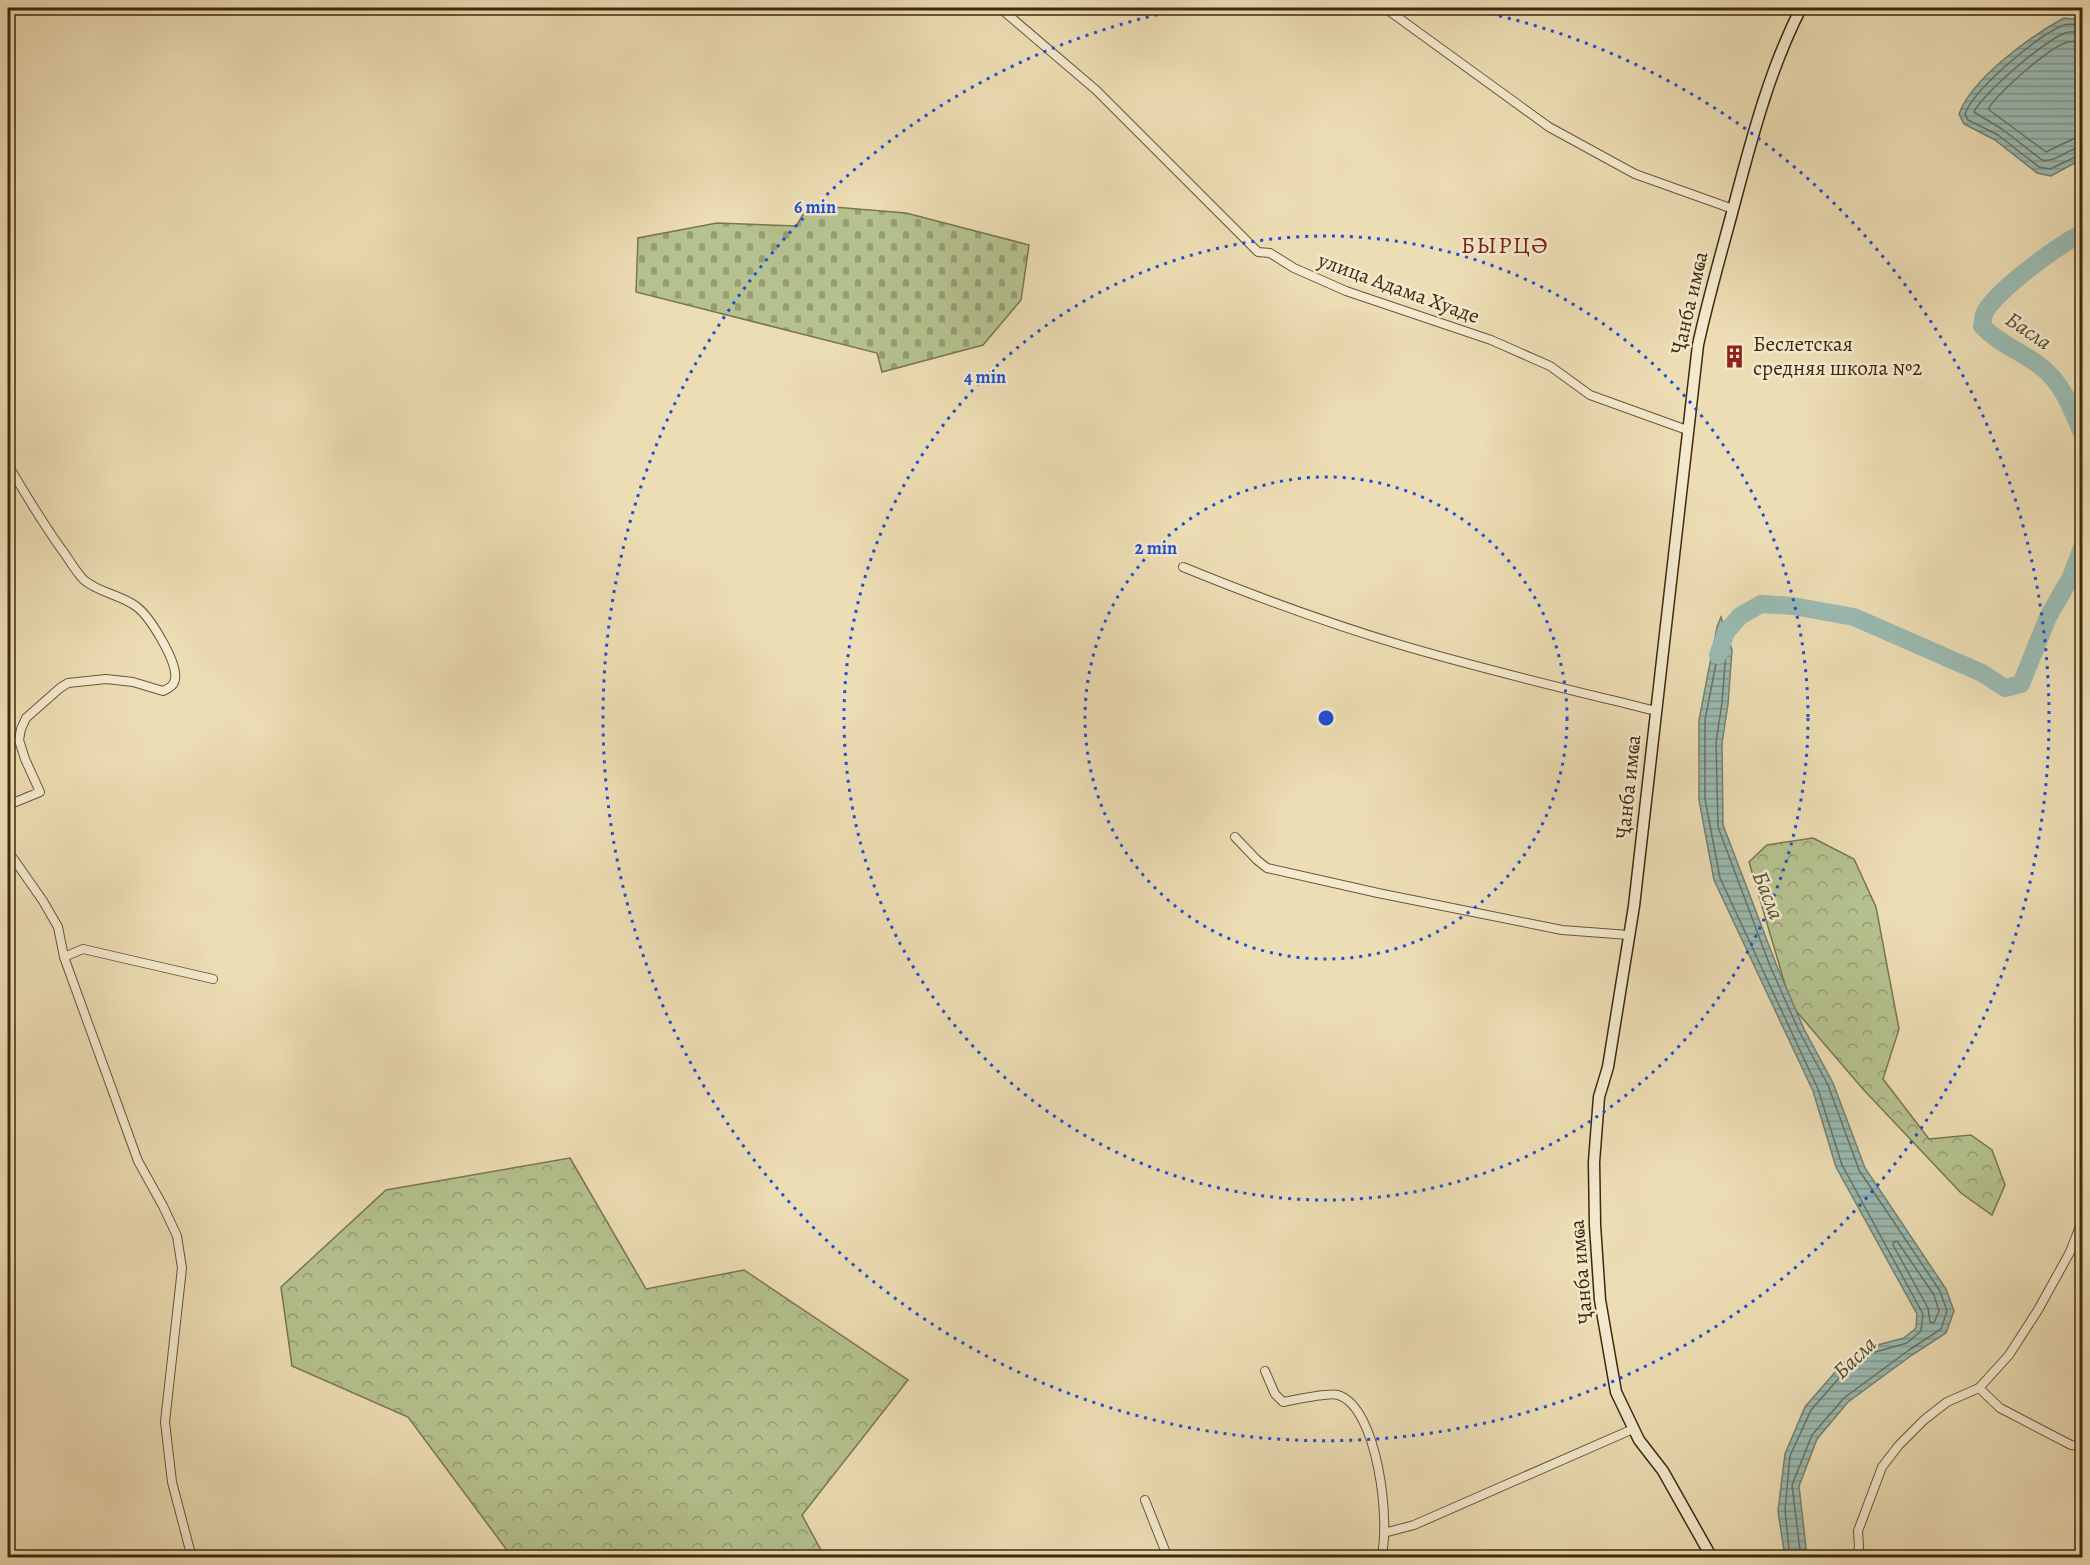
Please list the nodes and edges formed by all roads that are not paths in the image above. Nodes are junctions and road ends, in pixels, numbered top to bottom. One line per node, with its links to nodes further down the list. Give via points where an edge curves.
1 (1000, 8): 5 (street, улица Адама Хуаде, via 1096,90 1258,252 1270,253 1346,291 1491,340 1550,366 1590,395)
2 (1384, 8): 4 (street, via 1549,127 1635,174)
3 (1801, 8): 4 (street, Ҷанба имҩа, via 1762,100)
4 (1733, 209): 5 (street, Ҷанба имҩа, via 1698,345)
5 (1687, 430): 8 (street, Ҷанба имҩа)
6 (8, 465): 9 (street, via 53,539 84,580 136,606 161,637 175,670 172,687 163,691 106,679 68,683 60,688 26,718 21,729 19,740 40,792)
7 (1183, 567): 8 (street, via 1249,594 1399,644)
8 (1656, 711): 12 (street, Ҷанба имҩа)
9 (8, 805)
10 (1235, 837): 12 (street, via 1268,868 1562,930)
11 (8, 851): 13 (street, via 58,927)
12 (1629, 935): 18 (street, Ҷанба имҩа, via 1608,1067 1599,1097 1594,1162 1602,1311 1616,1392)
13 (64, 957): 14 (street, via 83,949); 22 (street, via 138,1161 177,1236 182,1268 165,1422 172,1482)
14 (213, 979)
15 (2082, 1221): 17 (street, via 2038,1310 2009,1355)
16 (1265, 1371): 21 (street, via 1283,1402 1337,1394 1348,1400 1371,1436 1378,1463)
17 (1979, 1388): 19 (street, via 2000,1408 2071,1445); 26 (street, via 1947,1402 1924,1420 1882,1467 1858,1531)
18 (1633, 1429): 21 (street, via 1414,1525); 25 (street, Ҷанба имҩа)
19 (2082, 1446)
20 (1145, 1500): 23 (street)
21 (1384, 1533): 24 (street)
22 (192, 1557)
23 (1168, 1557)
24 (1381, 1557)
25 (1712, 1557)
26 (1856, 1557)

